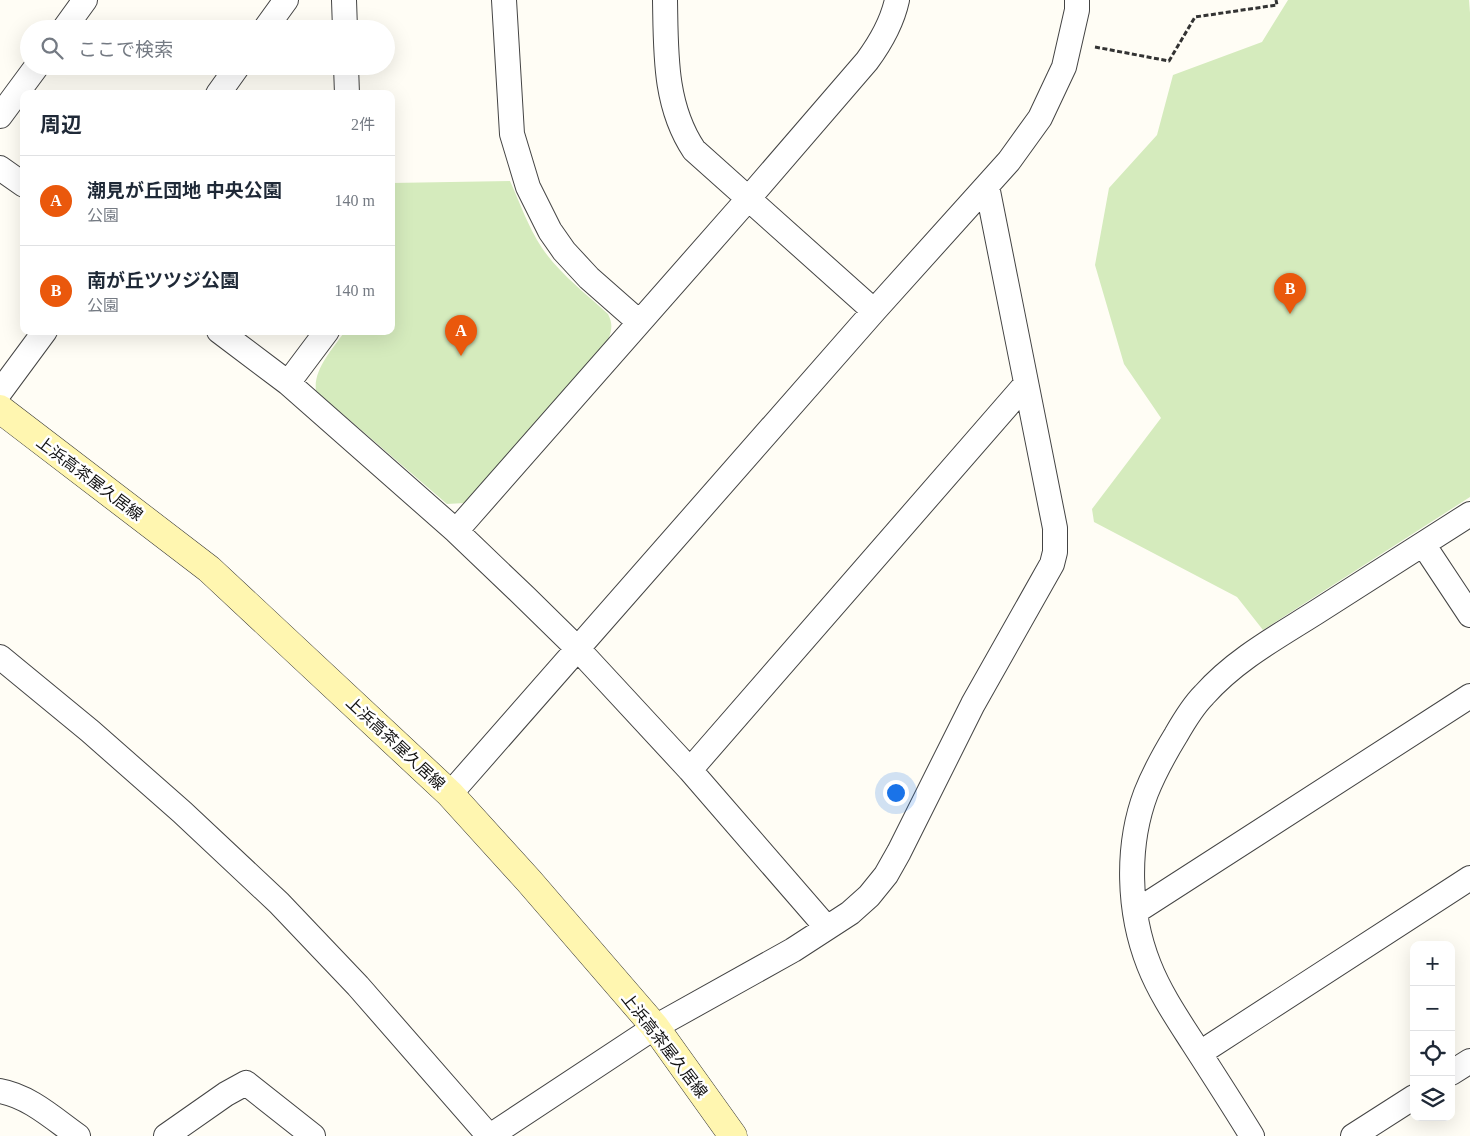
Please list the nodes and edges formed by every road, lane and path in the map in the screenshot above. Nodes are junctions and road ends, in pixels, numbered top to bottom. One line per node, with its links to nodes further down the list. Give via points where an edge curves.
1 (85, 0): 9 (street)
2 (286, 0): 10 (street)
3 (344, 0): 11 (street)
4 (504, 0): 24 (street, via 512,134 528,187 564,251)
5 (665, 0): 22 (street, via 667,72 684,136 694,150)
6 (897, 0): 22 (street, via 880,44)
7 (1077, 0): 12 (street)
8 (1276, 0): 12 (path, via 1277,5 1195,17 1169,61)
9 (71, 20)
10 (272, 20)
11 (345, 20)
12 (1070, 42): 21 (street, via 1064,67 1040,118)
13 (30, 75): 18 (street)
14 (232, 75): 16 (street)
15 (346, 75): 17 (street)
16 (221, 90)
17 (347, 90)
18 (0, 116)
19 (0, 168): 20 (street)
20 (20, 182)
21 (987, 186): 23 (street); 29 (street)
22 (748, 199): 23 (street); 24 (street)
23 (874, 311): 36 (street)
24 (639, 322): 33 (street)
25 (41, 335): 30 (street)
26 (224, 335): 28 (street)
27 (324, 335): 28 (street)
28 (288, 383): 33 (street)
29 (1026, 384): 39 (street); 43 (street, via 1055,528 1052,564 973,704 886,875 869,896)
30 (0, 392)
31 (0, 409): 40 (main road, 上浜高茶屋久居線, via 209,569)
32 (1470, 514): 34 (street)
33 (456, 531): 36 (street)
34 (1423, 544): 35 (street); 42 (street, via 1262,647 1227,672 1203,695 1171,743 1146,793 1137,823 1133,885)
35 (1470, 615)
36 (577, 648): 39 (street); 40 (street)
37 (0, 657): 53 (street, via 97,737 279,903 358,986)
38 (1470, 696): 42 (street)
39 (690, 770): 43 (street)
40 (450, 794): 44 (main road, 上浜高茶屋久居線)
41 (1470, 878): 45 (street)
42 (1135, 912): 45 (street, via 1141,942 1164,998)
43 (827, 928): 44 (street)
44 (655, 1027): 53 (street); 54 (main road, 上浜高茶屋久居線)
45 (1200, 1053): 55 (street)
46 (1470, 1061): 47 (street)
47 (1455, 1070)
48 (0, 1091): 50 (street, via 24,1098)
49 (1410, 1100): 56 (street)
50 (78, 1136)
51 (166, 1136): 52 (street, via 246,1083)
52 (313, 1136)
53 (490, 1136)
54 (733, 1136)
55 (1252, 1136)
56 (1353, 1136)

